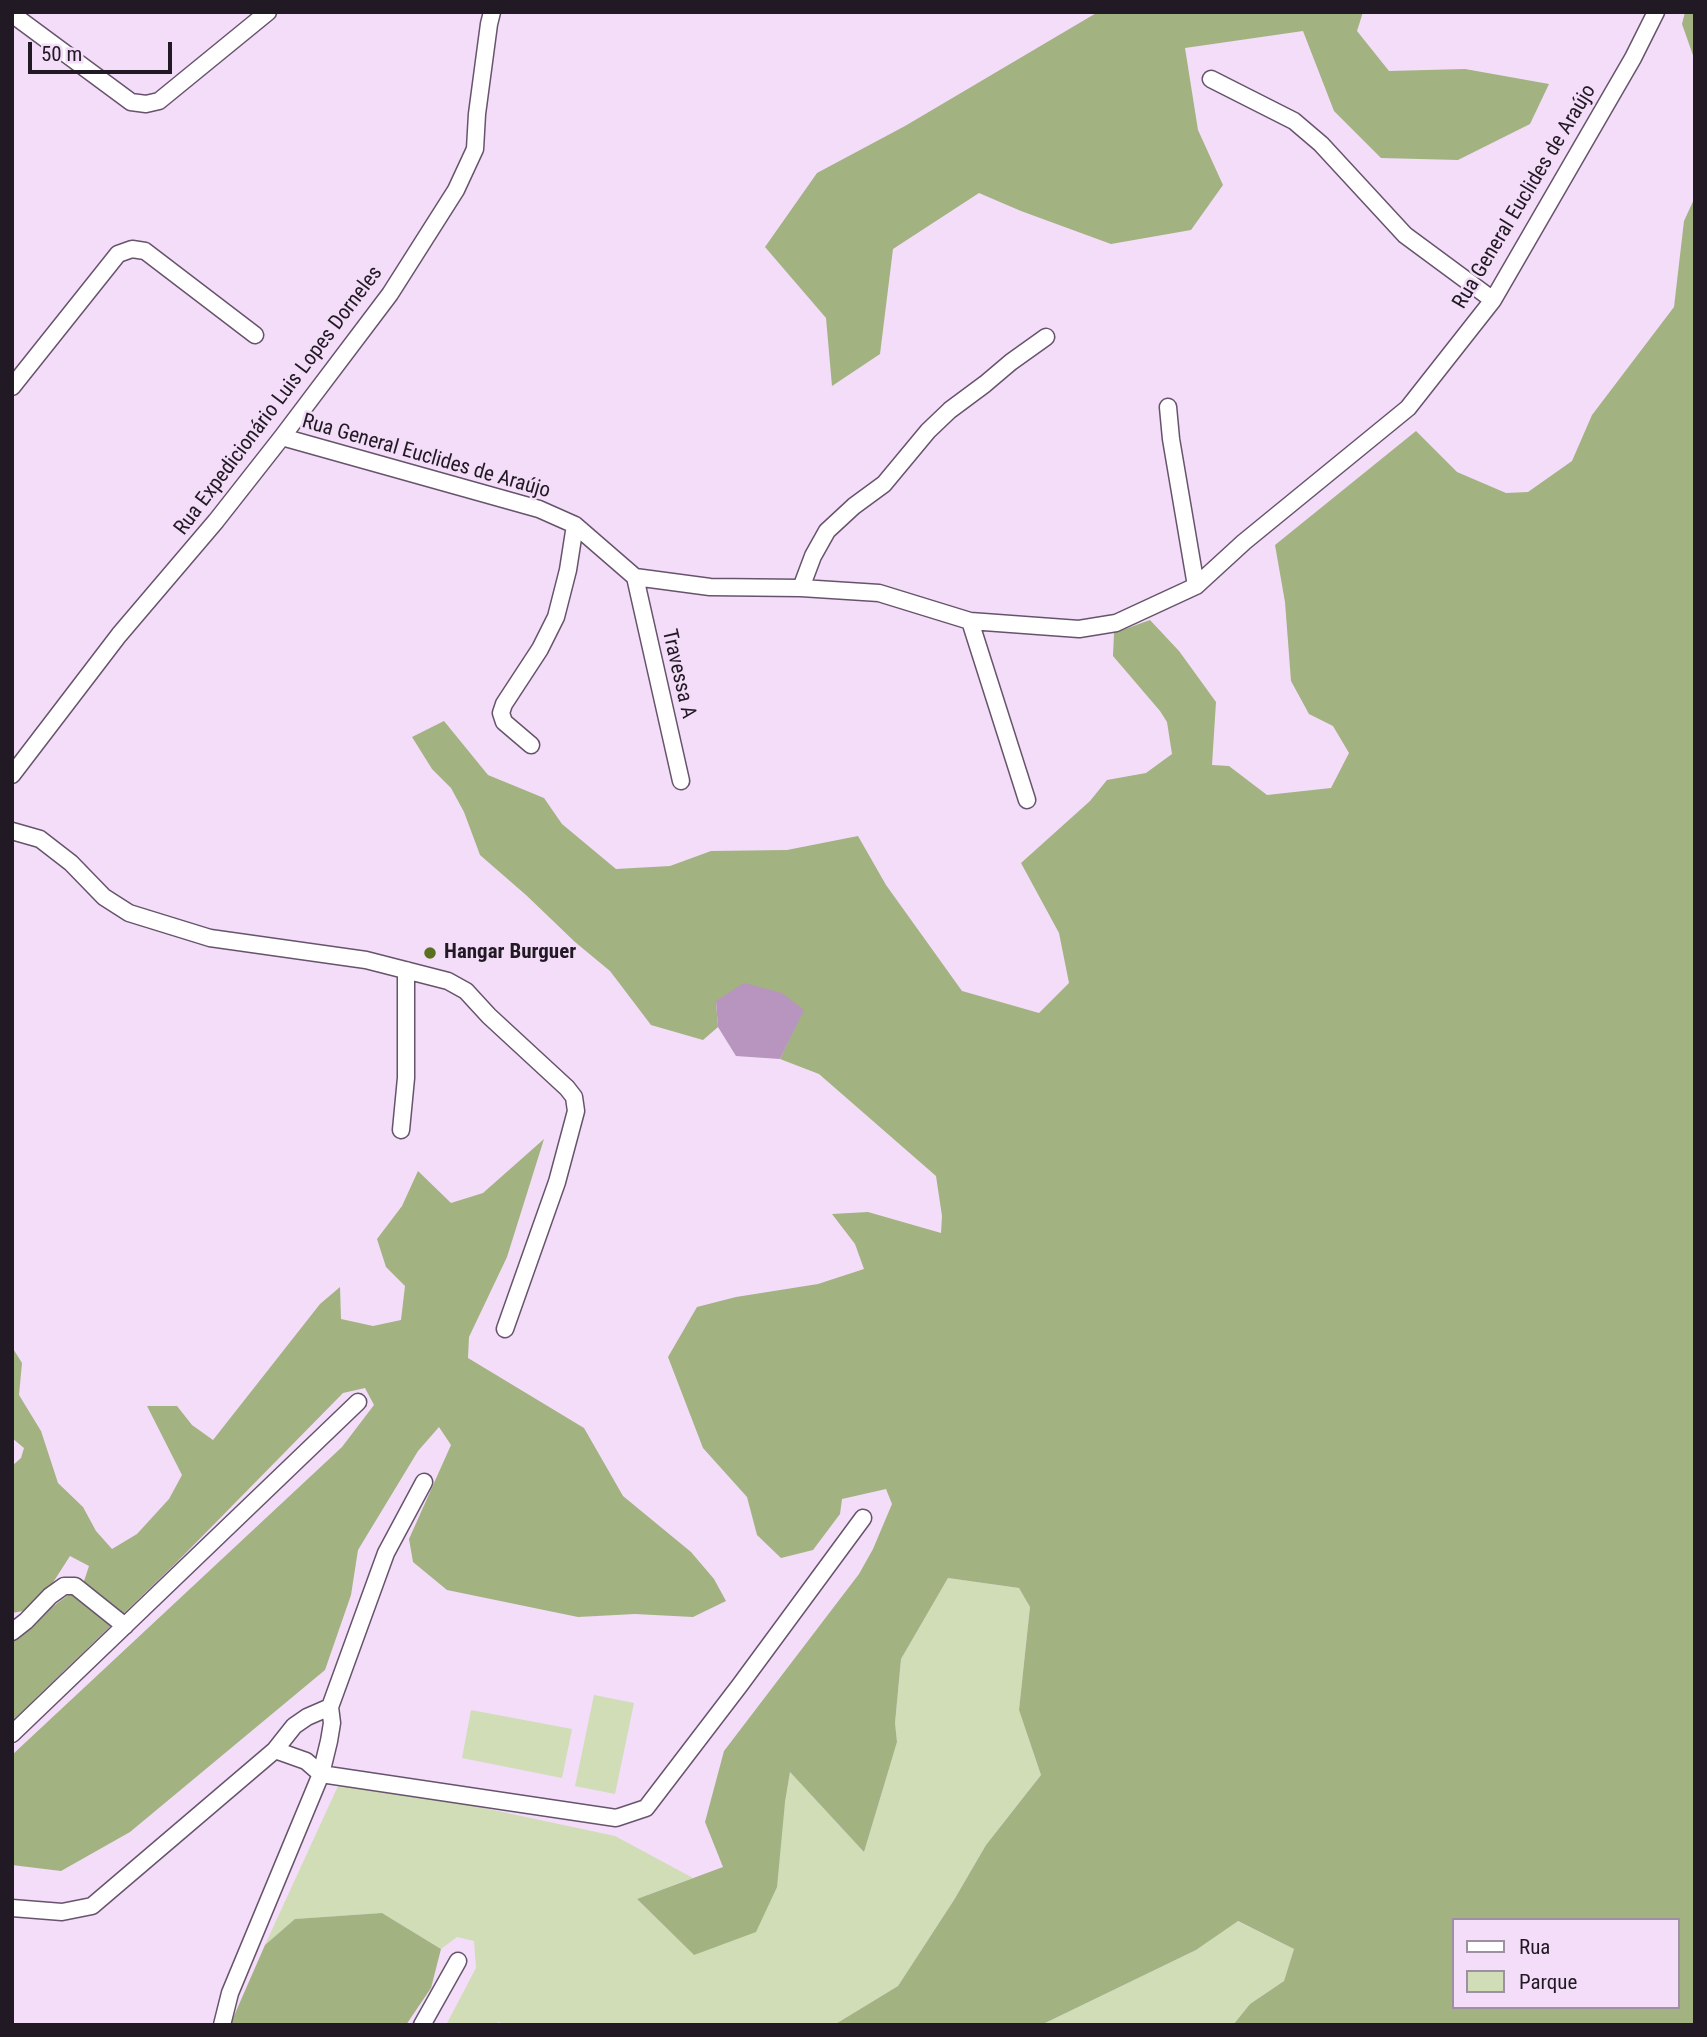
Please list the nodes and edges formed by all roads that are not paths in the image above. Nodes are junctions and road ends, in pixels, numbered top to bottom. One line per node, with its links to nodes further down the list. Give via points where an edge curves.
1 (268, 12): 4 (street, via 159,101 146,104 131,102)
2 (492, 12): 11 (street, Rua Expedicionário Luis Lopes Dorneles, via 475,149 456,190 390,293)
3 (1656, 12): 6 (street, Rua General Euclides de Araújo)
4 (12, 14)
5 (1211, 79): 6 (street, via 1294,121 1405,235)
6 (1493, 300): 14 (street, Rua General Euclides de Araújo, via 1408,408)
7 (255, 335): 9 (street, via 145,251 132,249 118,254)
8 (1046, 337): 15 (street, via 950,410 884,484 827,531)
9 (12, 387)
10 (1168, 407): 14 (street)
11 (282, 438): 12 (street, Rua General Euclides de Araújo, via 540,509); 18 (street, Rua Expedicionário Luis Lopes Dorneles, via 119,635)
12 (575, 525): 13 (street, Rua General Euclides de Araújo); 17 (street, via 556,617 501,713 504,722)
13 (635, 577): 15 (street, Rua General Euclides de Araújo, via 710,587); 19 (street, Travessa A)
14 (1196, 586): 16 (street, Rua General Euclides de Araújo, via 1116,623 1079,629)
15 (801, 588): 16 (street, Rua General Euclides de Araújo, via 879,593)
16 (970, 621): 20 (street)
17 (531, 745)
18 (12, 775)
19 (681, 781)
20 (1027, 800)
21 (12, 831): 22 (street, via 40,839 104,897 129,913 210,939 366,960)
22 (406, 970): 23 (street); 24 (street, via 467,991 574,1097 576,1111 557,1182)
23 (401, 1130)
24 (505, 1329)
25 (358, 1402): 28 (street)
26 (424, 1482): 30 (street, via 386,1553)
27 (863, 1518): 33 (street, via 646,1808 616,1818)
28 (125, 1626): 29 (street, via 75,1586 64,1586); 31 (street)
29 (12, 1632)
30 (330, 1707): 32 (street, via 294,1726); 33 (street, via 332,1723)
31 (12, 1734)
32 (275, 1750): 33 (street, via 306,1761); 34 (street, via 92,1906 62,1912)
33 (321, 1774): 36 (street, via 230,1993)
34 (12, 1909)
35 (458, 1961): 37 (street)
36 (222, 2025)
37 (422, 2025)

